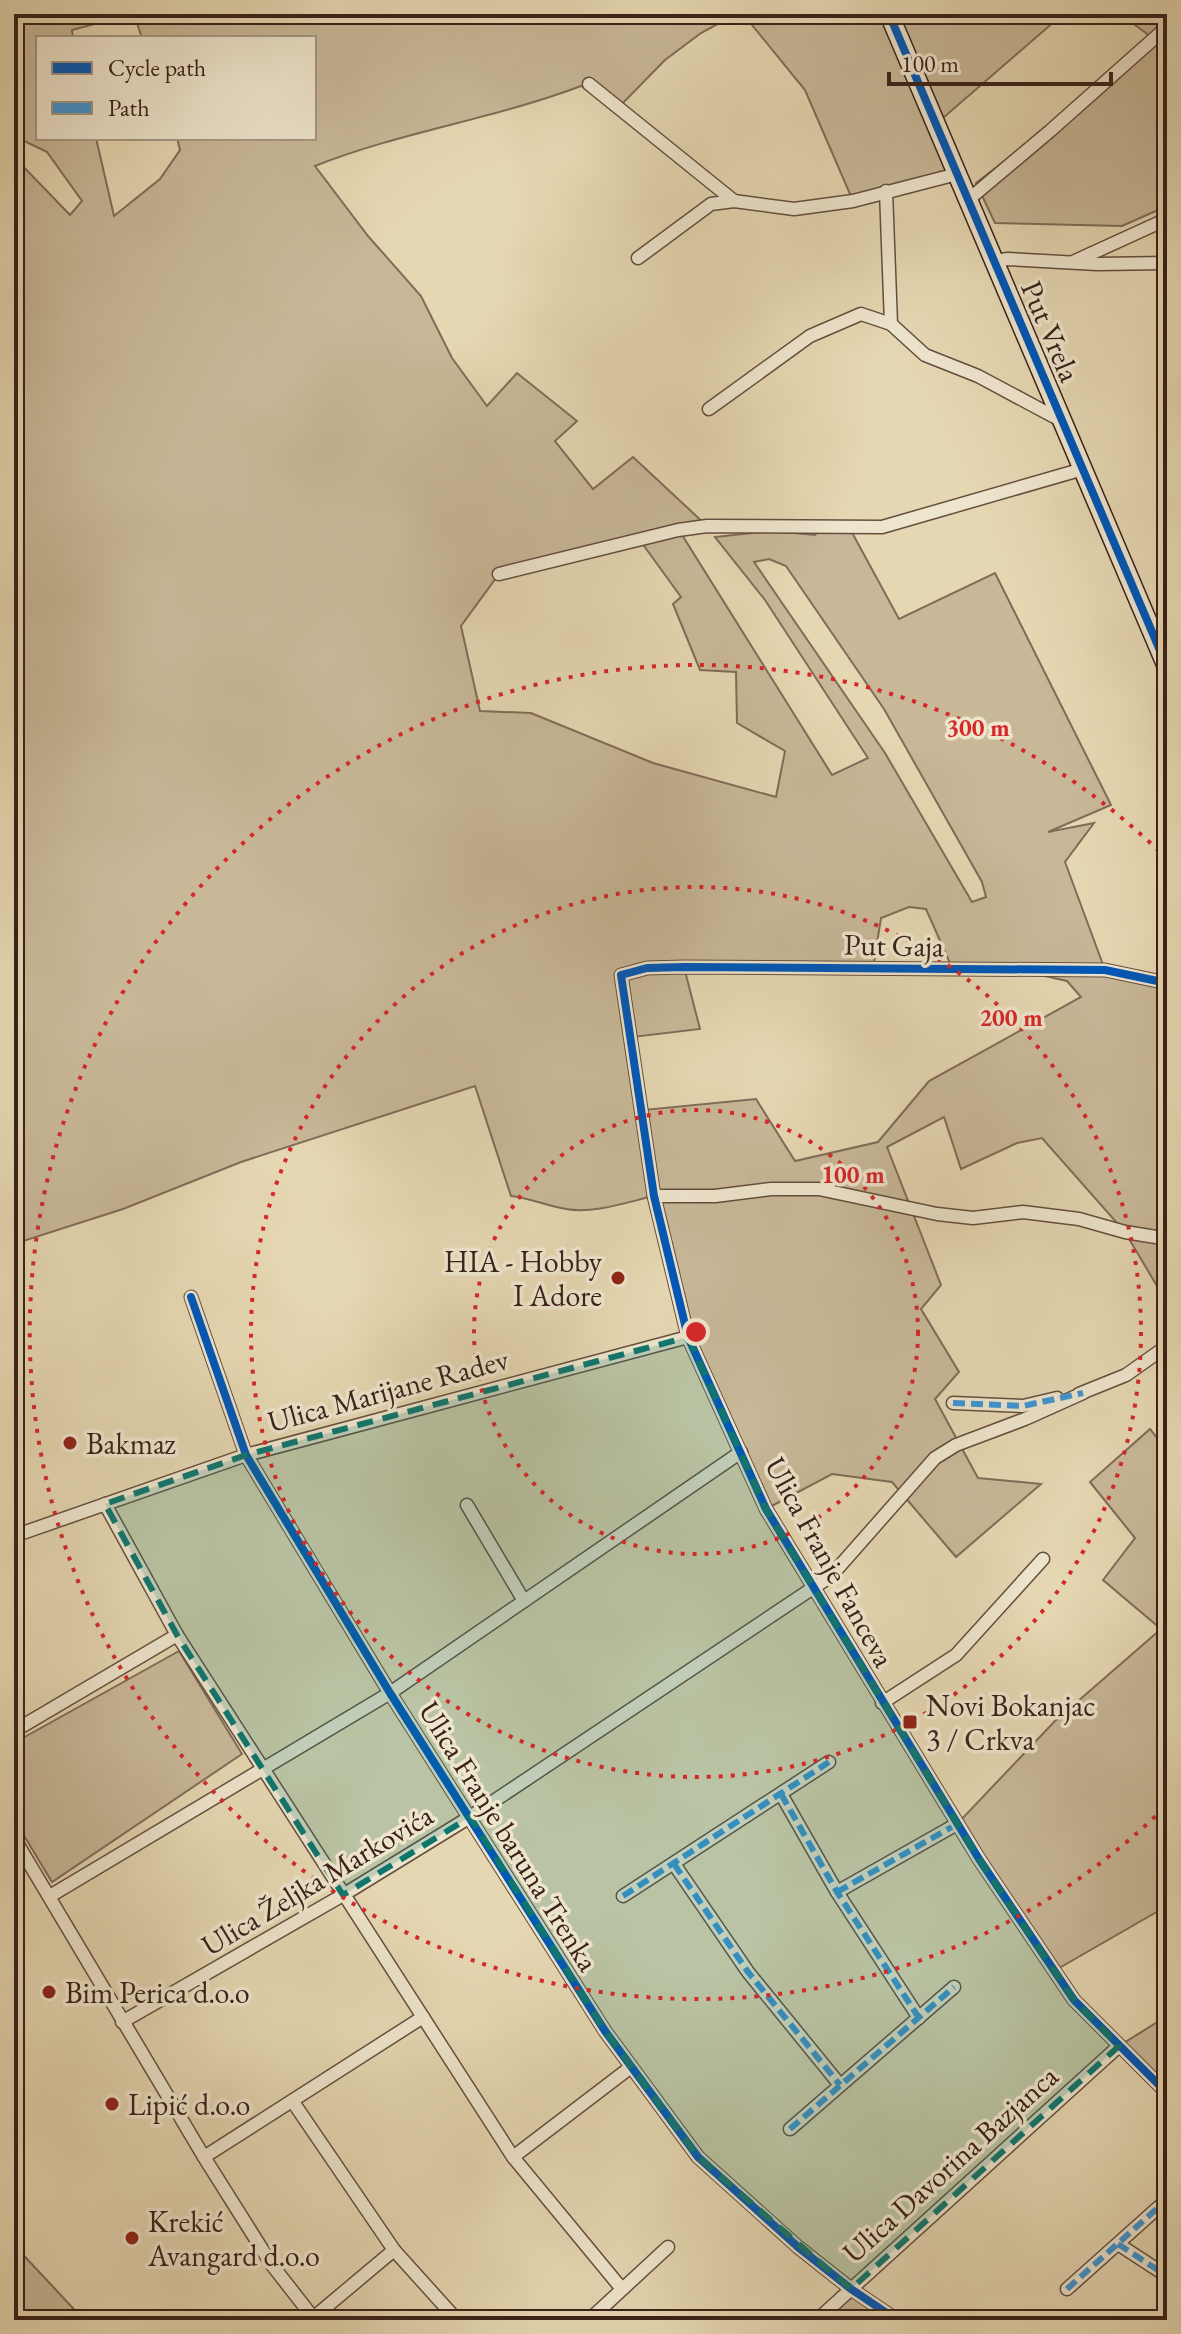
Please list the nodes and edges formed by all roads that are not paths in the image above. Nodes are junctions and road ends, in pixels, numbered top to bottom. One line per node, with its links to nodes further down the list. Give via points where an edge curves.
1 (889, 14): 4 (main road, Put Vrela)
2 (1167, 27): 6 (street)
3 (589, 84): 7 (street)
4 (957, 174): 5 (street); 6 (main road, Put Vrela)
5 (886, 191): 7 (street, via 794,209); 13 (street)
6 (968, 200): 10 (main road, Put Vrela)
7 (734, 201): 9 (street, via 711,204)
8 (1167, 219): 11 (street)
9 (638, 258)
10 (995, 261): 11 (street); 15 (main road, Put Vrela)
11 (1072, 263): 12 (street)
12 (1167, 263)
13 (891, 324): 14 (street, via 861,314 810,336); 15 (street, via 925,355 978,376)
14 (709, 409)
15 (1064, 422): 16 (main road, Put Vrela)
16 (1083, 469): 17 (street, via 882,527 707,526); 18 (main road, Put Vrela)
17 (499, 574)
18 (1167, 667)
19 (621, 975): 20 (street, Put Gaja, via 684,967 1105,970); 21 (street, Ulica Franje Fanceva)
20 (1167, 983)
21 (654, 1196): 22 (street, via 819,1189 937,1214 973,1218 1023,1212 1079,1219); 24 (street, Ulica Franje Fanceva)
22 (1167, 1243)
23 (191, 1297): 29 (street, Ulica Franje baruna Trenka)
24 (688, 1337): 28 (street, Ulica Franje Fanceva); 29 (street, Ulica Marijane Radev)
25 (1167, 1346): 26 (street, via 1126,1375)
26 (1083, 1393): 27 (street, via 1023,1406); 34 (street, Ulica Željka Markovića, via 935,1458 831,1576)
27 (953, 1403)
28 (741, 1452): 34 (street, Ulica Franje Fanceva, via 766,1509); 35 (street)
29 (246, 1455): 30 (street, Ulica Marijane Radev); 37 (street, Ulica Franje baruna Trenka)
30 (105, 1504): 32 (street, Ulica Marijane Radev); 36 (street)
31 (467, 1505): 35 (street)
32 (14, 1536)
33 (1043, 1559): 38 (street, via 956,1655)
34 (812, 1588): 38 (street, Ulica Franje Fanceva); 43 (street, Ulica Željka Markovića)
35 (524, 1601): 37 (street)
36 (177, 1635): 39 (street); 41 (street)
37 (390, 1693): 41 (street); 43 (street, Ulica Franje baruna Trenka)
38 (882, 1703): 44 (street, Ulica Franje Fanceva)
39 (14, 1731)
40 (829, 1762): 42 (street)
41 (264, 1769): 48 (street); 49 (street)
42 (781, 1794): 46 (street); 47 (street)
43 (470, 1817): 48 (street, Ulica Željka Markovića); 56 (street, Ulica Franje baruna Trenka)
44 (957, 1824): 47 (street); 55 (street, Ulica Franje Fanceva, via 1074,2000)
45 (14, 1838): 49 (street)
46 (674, 1864): 50 (street); 57 (street, via 748,1972)
47 (837, 1892): 53 (street)
48 (343, 1895): 52 (street); 54 (street, Ulica Željka Markovića)
49 (50, 1896): 54 (street)
50 (623, 1896)
51 (954, 1987): 53 (street)
52 (423, 2017): 59 (street); 62 (street)
53 (919, 2018): 57 (street)
54 (122, 2022): 61 (street)
55 (1119, 2046): 58 (street, Ulica Franje Fanceva); 69 (street, Ulica Davorina Bazjanca)
56 (631, 2067): 62 (street); 69 (street, Ulica Franje baruna Trenka, via 698,2157)
57 (840, 2085): 60 (street)
58 (1167, 2093)
59 (293, 2102): 61 (street); 66 (street)
60 (790, 2129)
61 (204, 2157): 71 (street, via 272,2265)
62 (513, 2157): 68 (street)
63 (1161, 2205): 64 (street)
64 (1118, 2244): 67 (street); 70 (street)
65 (668, 2247): 68 (street)
66 (394, 2250): 71 (street); 72 (street)
67 (1167, 2276)
68 (622, 2289): 73 (street)
69 (851, 2289): 74 (street, Ulica Davorina Bazjanca); 75 (street, Ulica Franje baruna Trenka)
70 (1067, 2289)
71 (314, 2319)
72 (457, 2320)
73 (589, 2320)
74 (817, 2320)
75 (897, 2320)

